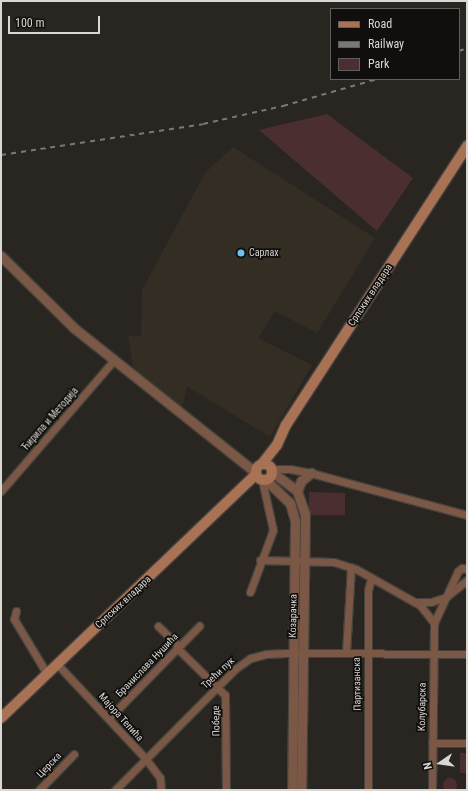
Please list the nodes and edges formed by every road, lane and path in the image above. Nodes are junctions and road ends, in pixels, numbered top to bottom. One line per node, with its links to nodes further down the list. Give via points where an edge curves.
1 (467, 146): 4 (main road, Српских владара, via 286,425 276,445 273,461)
2 (1, 256): 3 (street, via 74,328)
3 (114, 360): 4 (street, via 244,461); 6 (street, Ћирила и Методија)
4 (263, 472): 5 (street, via 290,469); 7 (street); 9 (street, Српских владара, via 273,530); 11 (street, Козарачка, via 292,506 295,521); 30 (main road, Српских владара)
5 (311, 473): 7 (street, via 301,481); 8 (street)
6 (1, 490)
7 (297, 491): 10 (street, Козарачка, via 305,514)
8 (467, 515)
9 (260, 560): 11 (street); 16 (street, Српских владара)
10 (305, 562): 11 (street); 12 (street, via 334,562); 25 (street, Козарачка)
11 (294, 563): 24 (street, Козарачка)
12 (351, 567): 14 (street); 26 (street)
13 (467, 569): 17 (street, Колубарска, via 462,568 458,571)
14 (372, 579): 18 (street); 27 (street, Партизанска, via 368,590)
15 (467, 580): 17 (street, Колубарска)
16 (250, 592)
17 (446, 597): 18 (street, Колубарска, via 425,603); 20 (street, Колубарска)
18 (413, 602): 20 (street, via 420,606)
19 (16, 611): 31 (street, via 14,619)
20 (434, 623): 28 (street, Колубарска)
21 (158, 626): 23 (street, Победе)
22 (199, 626): 23 (street, Бранислава Нушића)
23 (178, 647): 32 (street, Победе); 34 (street, Бранислава Нушића)
24 (293, 653): 25 (street, Трећи пук); 32 (street, Трећи пук, via 266,654 251,658 234,669); 39 (street, Козарачка)
25 (303, 653): 26 (street, Трећи пук); 39 (street, Козарачка)
26 (346, 653): 27 (street, Трећи пук)
27 (367, 653): 28 (street, Трећи пук); 46 (street, Партизанска)
28 (433, 654): 29 (street, Трећи пук); 35 (street, Колубарска)
29 (467, 654)
30 (57, 664): 31 (main road, Српских владара); 34 (street, Мајора Тепића)
31 (47, 674): 33 (main road, Српских владара)
32 (217, 687): 38 (street, Трећи пук); 43 (street, Победе, via 226,697)
33 (1, 718)
34 (109, 718): 38 (street, Мајора Тепића)
35 (432, 743): 36 (street); 47 (street, Колубарска)
36 (467, 743)
37 (74, 754): 40 (street, Церска)
38 (145, 758): 41 (street, Трећи пук); 42 (street, Мајора Тепића, via 160,778)
39 (297, 774): 44 (street, Козарачка); 45 (street, Козарачка)
40 (39, 790)
41 (115, 790)
42 (161, 790)
43 (226, 790)
44 (292, 790)
45 (301, 790)
46 (368, 790)
47 (432, 790)

